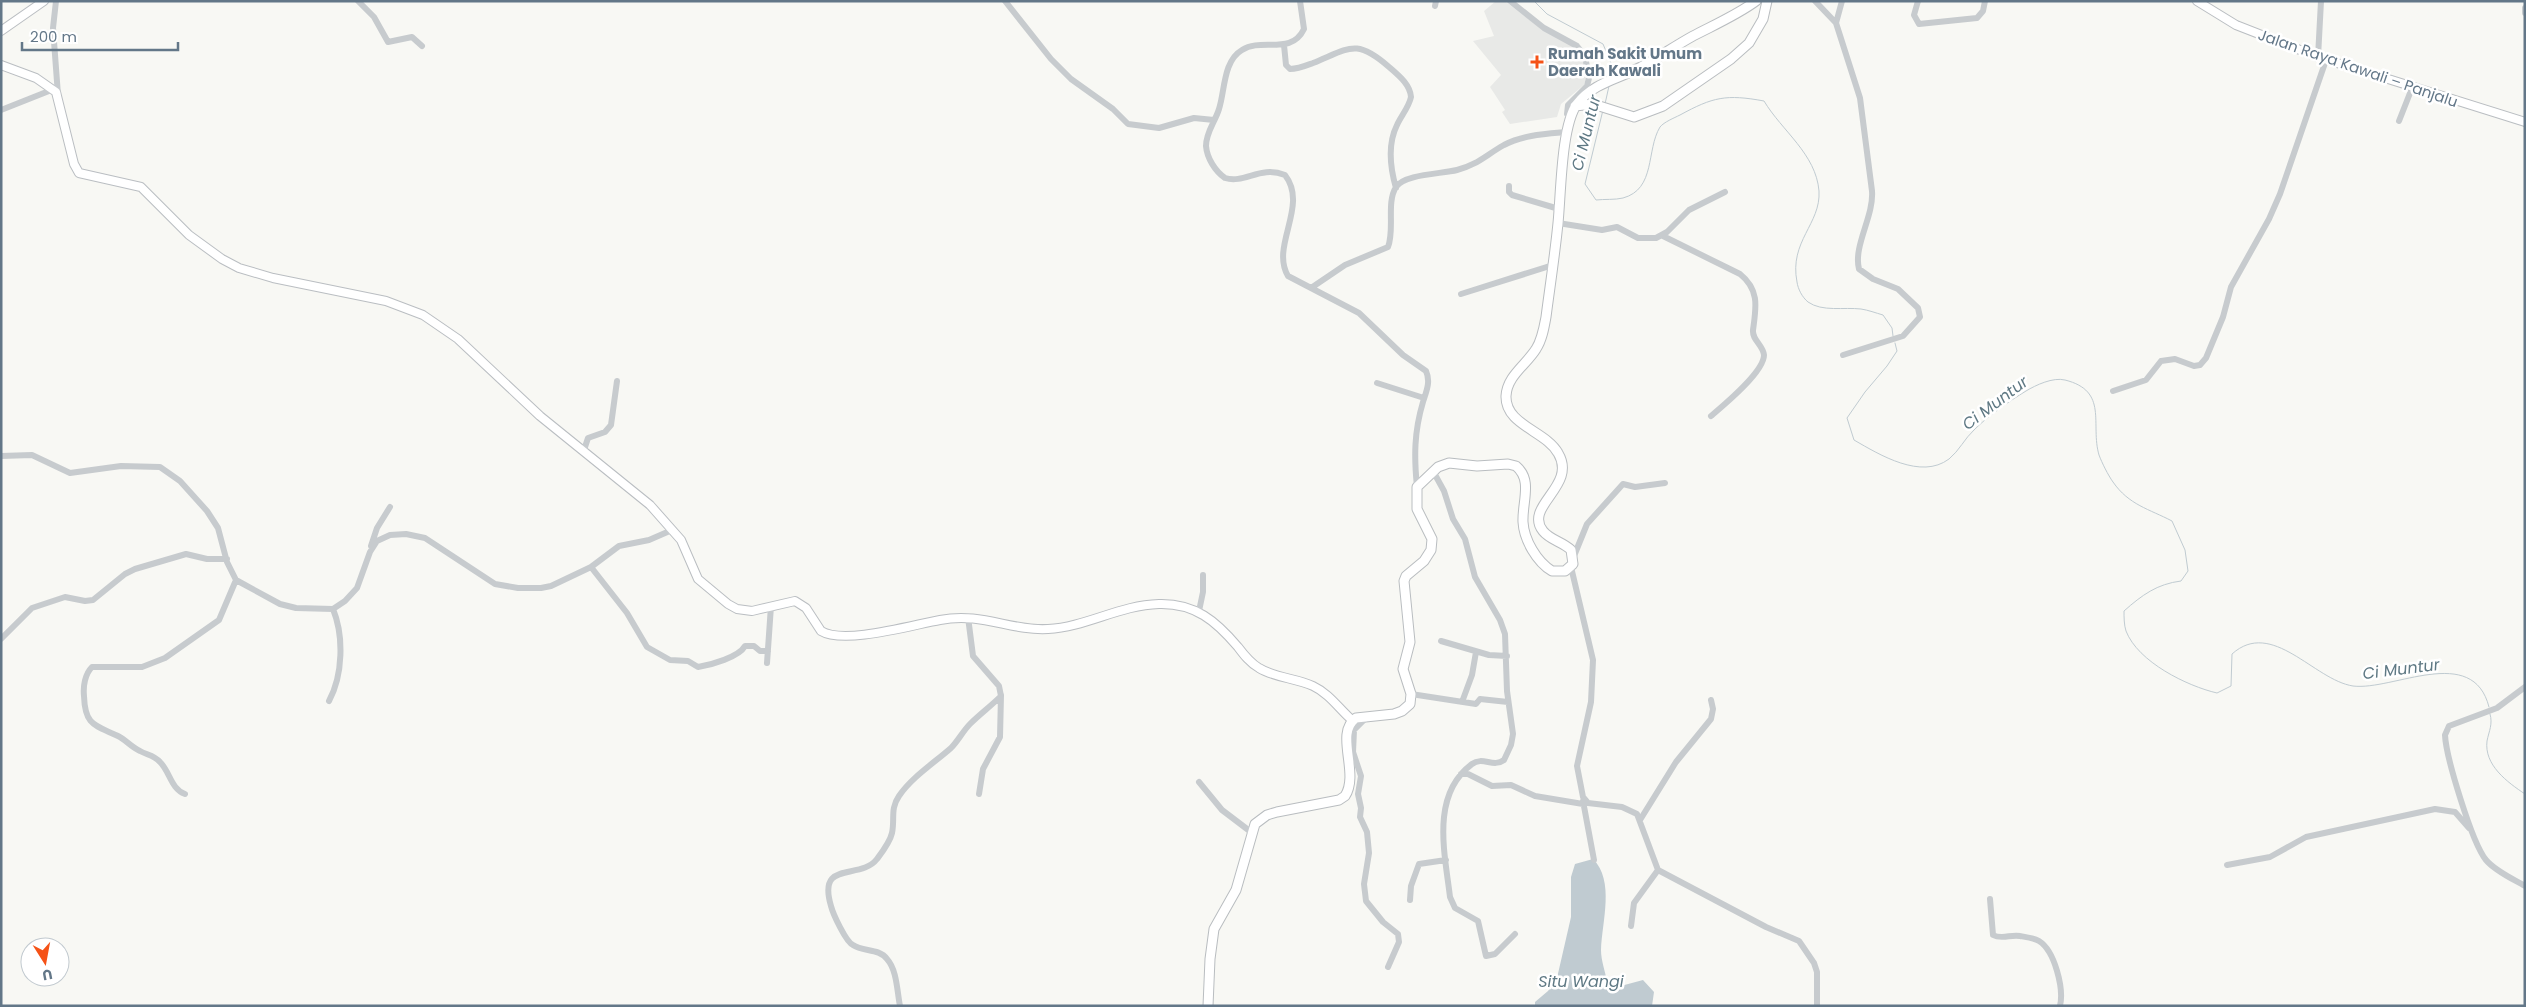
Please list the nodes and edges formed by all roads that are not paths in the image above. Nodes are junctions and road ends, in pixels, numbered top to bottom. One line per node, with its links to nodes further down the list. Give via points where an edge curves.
1 (44, 1): 18 (main road)
2 (56, 1): 26 (street, via 53,28)
3 (358, 1): 20 (street, via 374,17 388,42 412,37)
4 (1005, 1): 30 (street, via 1070,79 1113,109 1128,124 1159,128 1194,118)
5 (1300, 1): 19 (street, via 1304,28 1296,40)
6 (1510, 1): 29 (street, via 1536,22 1577,46 1585,56 1589,78 1587,86 1568,105)
7 (1756, 1): 27 (highway, via 1640,67 1595,87)
8 (1767, 1): 27 (highway, via 1763,19 1749,43 1663,106 1645,114 1626,116 1598,105)
9 (1815, 1): 17 (street)
10 (1842, 1): 17 (street)
11 (1918, 1): 12 (street, via 1914,15 1919,24 1978,17)
12 (1985, 1)
13 (2197, 1): 21 (main road, Jalan Raya Kawali – Panjalu, via 2236,25)
14 (2321, 1): 21 (street)
15 (2525, 8): 16 (street)
16 (2525, 13)
17 (1836, 23): 43 (street, via 1860,98 1872,196 1858,265 1862,273 1898,289 1919,310 1918,320 1907,334)
18 (1, 31)
19 (1284, 45): 30 (street, via 1249,47 1239,51 1228,69); 35 (street, via 1286,64 1290,69 1348,49 1361,48 1374,54 1405,83 1411,97 1397,125 1390,153)
20 (422, 46)
21 (2318, 57): 22 (main road, Jalan Raya Kawali – Panjalu)
22 (2326, 60): 24 (main road, Jalan Raya Kawali – Panjalu); 46 (street, via 2280,194 2231,287 2221,323 2206,358 2194,366 2175,359 2161,361 2148,378)
23 (1, 65): 25 (main road, via 36,78)
24 (2412, 88): 31 (street); 32 (main road, Jalan Raya Kawali – Panjalu)
25 (54, 89): 26 (main road); 28 (street)
26 (59, 98): 49 (main road, via 74,164 82,175 141,187 189,235 239,268 386,301 423,315 458,339 513,392)
27 (1575, 106): 29 (highway)
28 (1, 110)
29 (1570, 118): 33 (highway)
30 (1214, 120): 41 (street, via 1206,147 1219,174 1230,180 1258,172 1274,172 1285,175 1290,182 1294,196 1284,266 1288,276)
31 (2399, 121)
32 (2525, 122)
33 (1567, 132): 35 (street, via 1520,138 1473,166 1408,178); 37 (highway)
34 (1509, 186): 37 (street, via 1512,195)
35 (1396, 188): 41 (street, via 1388,247 1344,265)
36 (1725, 192): 39 (street, via 1689,210)
37 (1559, 209): 38 (highway)
38 (1558, 224): 39 (street, via 1602,230 1617,227 1646,239); 40 (highway)
39 (1663, 236): 48 (street, via 1740,274 1748,280 1757,300 1753,334 1764,357 1752,378)
40 (1553, 265): 42 (street); 57 (highway, via 1541,339 1532,356 1511,381 1506,398 1517,419 1547,440 1558,453 1561,475 1557,489 1540,509 1538,522 1544,532 1568,547)
41 (1311, 288): 47 (street, via 1359,313 1402,355 1426,371 1428,385)
42 (1461, 294)
43 (1843, 355)
44 (617, 381): 49 (street, via 611,425 605,432 588,438)
45 (1377, 383): 47 (street)
46 (2113, 391)
47 (1424, 398): 53 (street, via 1414,449)
48 (1711, 416)
49 (584, 450): 55 (main road, via 650,505)
50 (1, 456): 58 (street, via 32,455 70,473 121,466 160,467 180,481 207,511 218,528)
51 (1433, 471): 53 (highway); 60 (highway, via 1458,462 1477,466 1516,466 1525,479 1524,528 1533,551 1552,571); 71 (street, via 1464,539 1475,577 1503,628)
52 (1665, 483): 57 (street, via 1623,484 1587,524)
53 (1417, 487): 75 (highway, via 1417,509 1432,544 1428,556 1404,581 1410,642 1403,669)
54 (390, 507): 56 (street, via 374,535)
55 (672, 530): 59 (street, via 649,540 616,547); 63 (main road, via 685,548 698,579 728,604 743,610)
56 (370, 552): 59 (street, via 382,538 397,534 416,535 434,542 495,584 518,588 546,587); 64 (street, via 357,588)
57 (1574, 556): 60 (highway)
58 (227, 559): 62 (street); 67 (street, via 186,554 135,569 92,600 65,597 32,608)
59 (591, 567): 69 (street, via 625,610 644,644 665,658 688,661 698,667 719,662 741,652 745,646)
60 (1571, 567): 86 (street, via 1593,660 1591,702 1577,766)
61 (1204, 575): 65 (street)
62 (236, 580): 64 (street, via 280,604); 84 (street, via 219,620 165,658 142,667 92,667 85,679 84,707 95,726 151,754 162,763 177,790)
63 (771, 606): 66 (main road, via 799,602 821,631 841,637); 69 (street)
64 (333, 609): 77 (street, via 340,641 334,692)
65 (1199, 611): 66 (main road, via 1176,605 1150,604 1125,608 1069,626 1048,628); 81 (main road, via 1218,625 1258,668 1327,694)
66 (968, 617): 74 (street, via 974,656 994,679)
67 (1, 639)
68 (1441, 641): 70 (street)
69 (768, 651): 72 (street)
70 (1476, 652): 71 (street); 78 (street)
71 (1507, 656): 79 (street)
72 (767, 663)
73 (2525, 687): 88 (street, via 2486,714 2449,726 2445,735)
74 (1001, 694): 85 (street, via 1000,737 983,769); 100 (street, via 952,747 936,758 900,794 893,807 890,840 876,860 865,867 836,875 830,883 832,909 849,942 888,959)
75 (1411, 694): 78 (street); 80 (highway, via 1410,704 1402,711)
76 (1711, 700): 87 (street, via 1711,719 1676,762)
77 (329, 701)
78 (1462, 702): 79 (street, via 1476,704 1481,699)
79 (1508, 702): 82 (street, via 1513,734 1504,760 1496,764 1484,760 1476,762)
80 (1368, 716): 81 (highway); 99 (street, via 1354,730 1352,749 1361,776 1358,796 1360,817 1369,846 1364,884 1366,901 1379,918 1397,931 1399,937)
81 (1353, 720): 89 (highway, via 1346,738 1352,778 1345,796 1267,815 1255,824)
82 (1461, 774): 86 (street, via 1468,774 1492,786 1511,785 1535,796); 90 (street, via 1444,812)
83 (1199, 782): 89 (street, via 1222,810)
84 (185, 794)
85 (979, 794)
86 (1583, 800): 87 (street, via 1632,811); 91 (street)
87 (1640, 820): 93 (street)
88 (2471, 831): 92 (street, via 2455,812 2436,809 2306,836 2270,857); 94 (street, via 2487,862)
89 (1251, 832): 101 (highway, via 1236,890 1218,919 1212,938)
90 (1446, 860): 96 (street, via 1419,864); 98 (street, via 1452,903 1458,911 1478,921 1484,954 1492,956)
91 (1594, 860)
92 (2227, 865)
93 (1658, 870): 97 (street, via 1634,903); 102 (street, via 1799,941 1817,972)
94 (2525, 886)
95 (1990, 899): 103 (street, via 1993,935 1998,938 2016,935 2036,940 2052,957 2062,989)
96 (1410, 900)
97 (1631, 926)
98 (1515, 934)
99 (1388, 967)
100 (900, 1006)
101 (1208, 1006)
102 (1817, 1006)
103 (2060, 1006)

